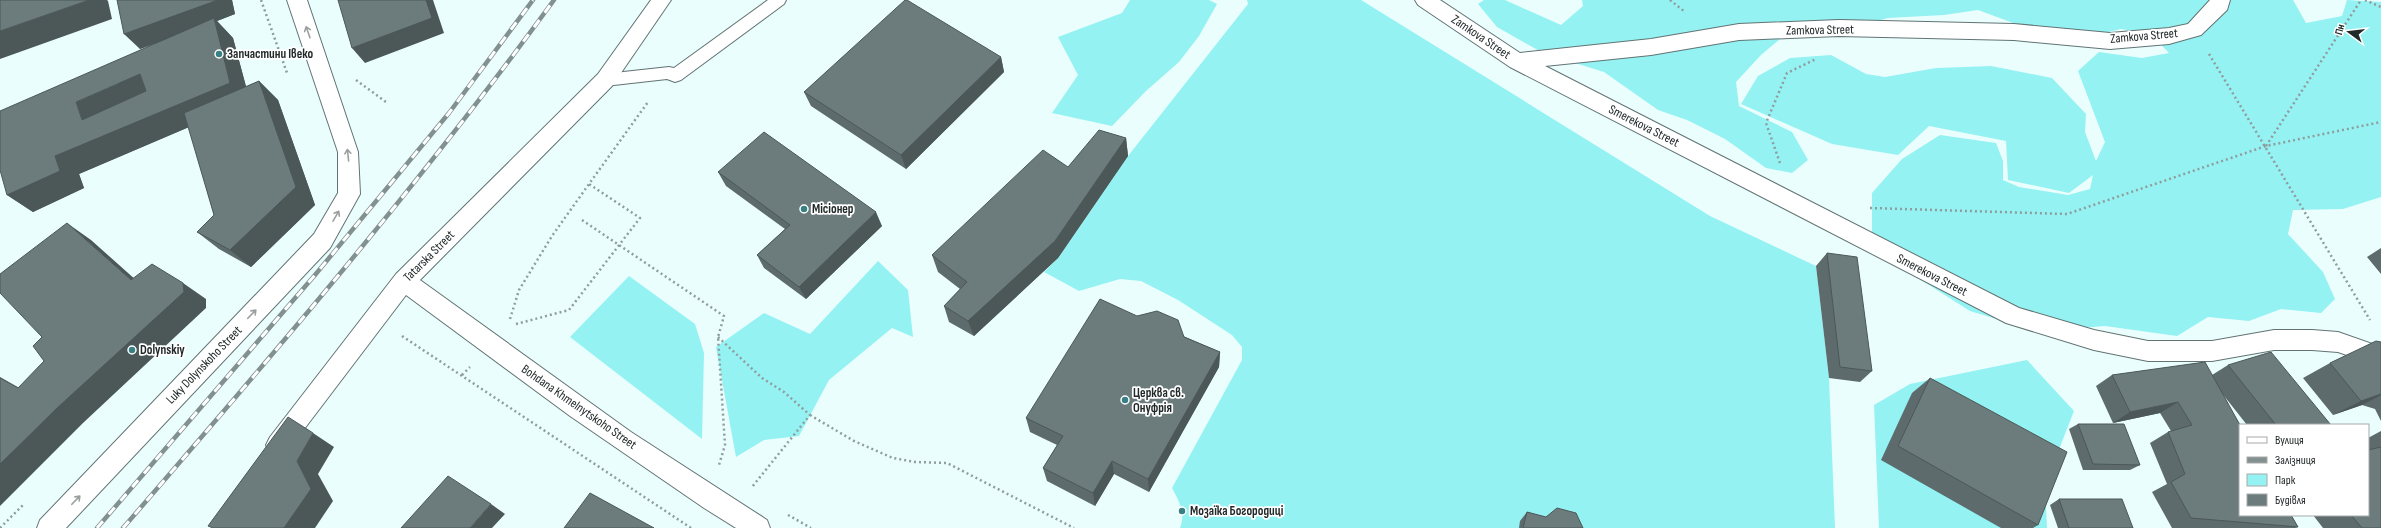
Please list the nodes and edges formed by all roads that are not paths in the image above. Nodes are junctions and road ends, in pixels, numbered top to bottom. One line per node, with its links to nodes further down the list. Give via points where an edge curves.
1 (297, 0): 11 (street, Luky Dolynskoho Street, one-way to 1, via 322,241 349,194 348,152)
2 (661, 0): 7 (street, Tatarska Street)
3 (779, 0): 7 (lane, via 675,76 669,73)
4 (1425, 0): 6 (street, Zamkova Street)
5 (2220, 0): 6 (street, Zamkova Street, via 2220,5 2194,30 2169,36 2110,41 2014,32 1869,29 1739,32 1651,47)
6 (1517, 61): 9 (street, Smerekova Street, via 2014,316 2094,340 2148,351 2212,351 2274,340 2312,340 2338,342)
7 (605, 80): 8 (street, Tatarska Street)
8 (404, 281): 10 (street, Tatarska Street); 12 (street, Bohdana Khmelnytskoho Street, via 666,468)
9 (2381, 357)
10 (267, 459)
11 (49, 528)
12 (758, 528)

